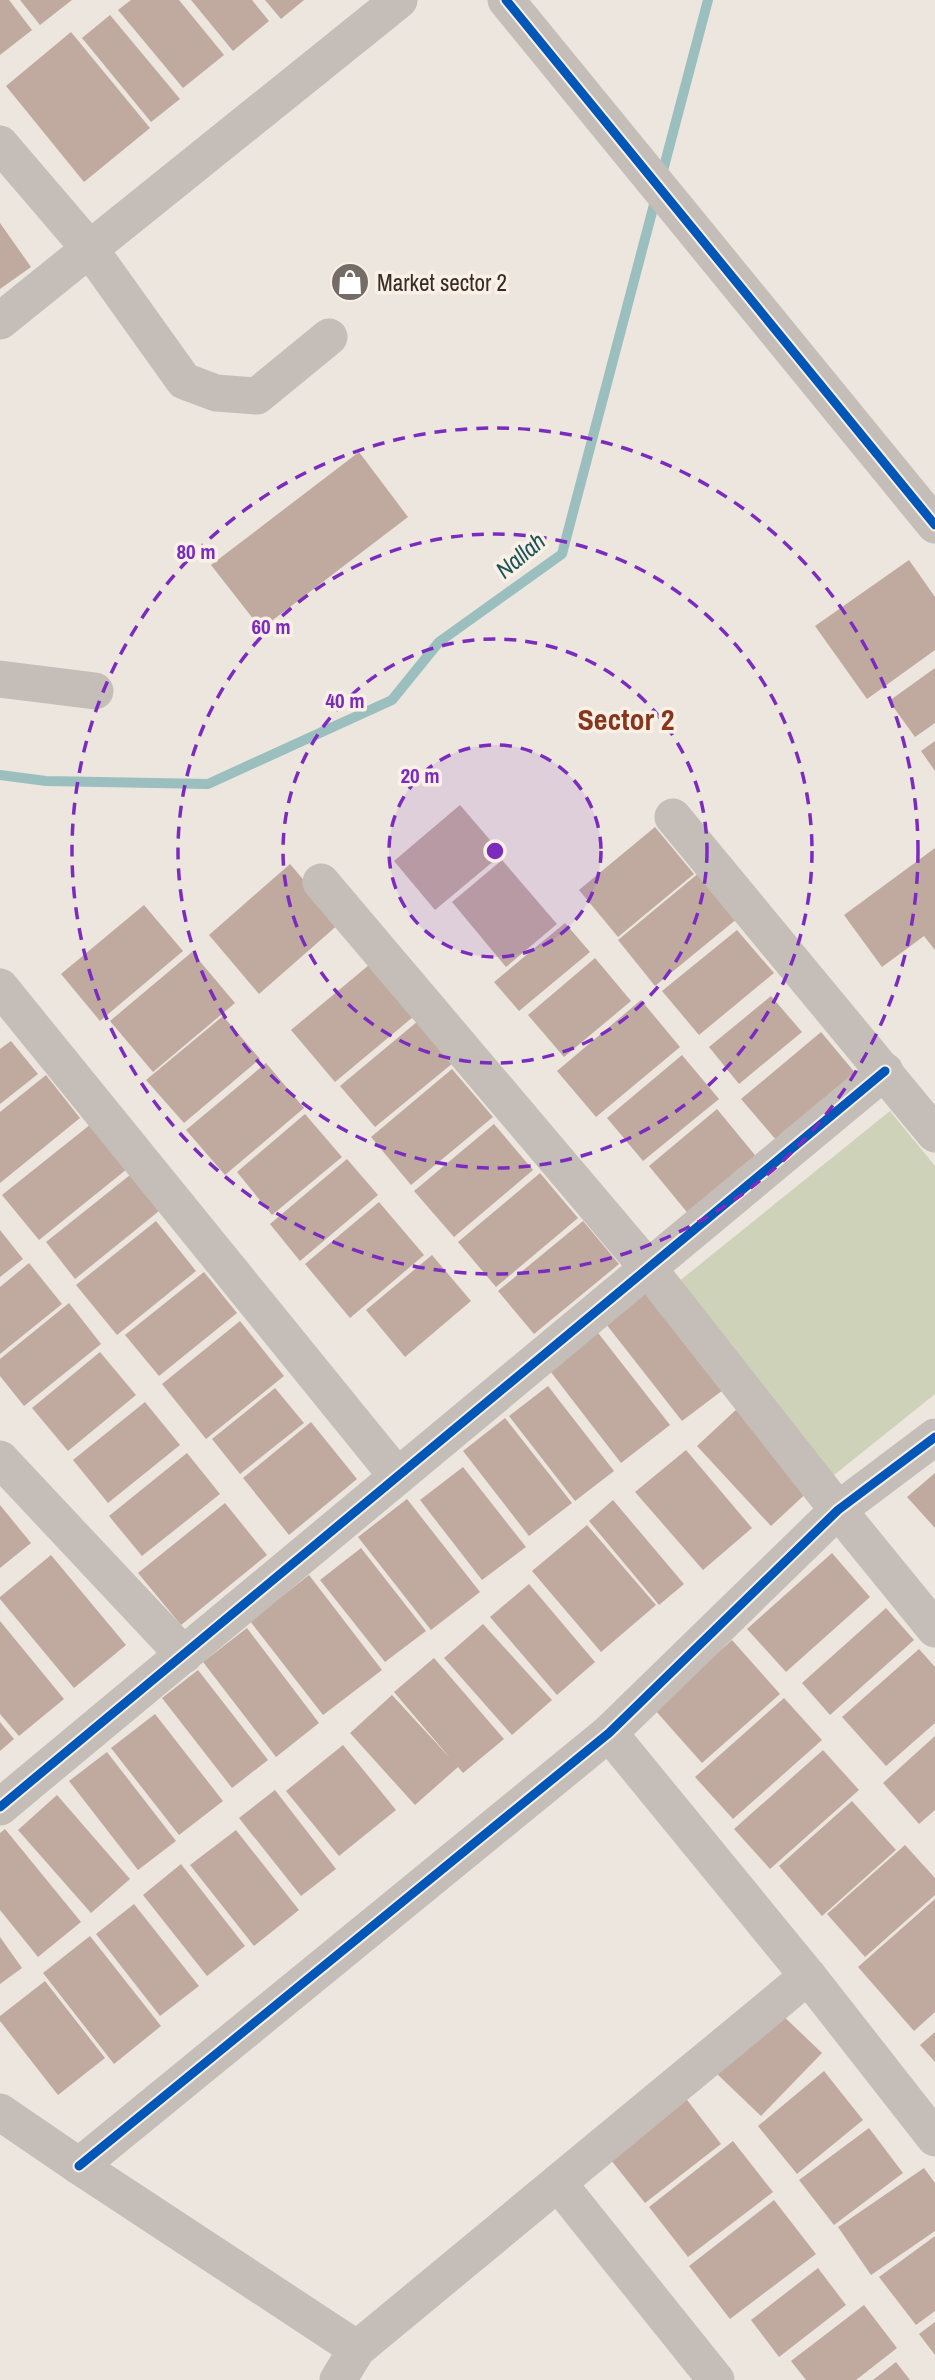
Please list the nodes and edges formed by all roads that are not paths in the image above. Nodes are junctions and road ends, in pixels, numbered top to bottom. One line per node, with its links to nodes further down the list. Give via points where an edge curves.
1 (399, 0): 4 (street)
2 (506, 0): 7 (street)
3 (0, 144): 4 (street)
4 (89, 248): 5 (street); 6 (street, via 184,381 216,393 257,396)
5 (0, 321)
6 (328, 337)
7 (935, 525)
8 (0, 679): 9 (street)
9 (95, 691)
10 (673, 817): 13 (street)
11 (321, 881): 15 (street)
12 (0, 987): 18 (street)
13 (885, 1071): 14 (street); 15 (street)
14 (935, 1134)
15 (648, 1268): 18 (street); 19 (street)
16 (935, 1437): 19 (street)
17 (0, 1459): 21 (street)
18 (397, 1476): 21 (street)
19 (838, 1510): 20 (street); 22 (street)
20 (935, 1629)
21 (184, 1656): 23 (street)
22 (609, 1733): 24 (street); 27 (street)
23 (0, 1807)
24 (808, 1976): 26 (street); 28 (street)
25 (0, 2112): 27 (street)
26 (935, 2138)
27 (79, 2166): 29 (street)
28 (558, 2183): 29 (street); 31 (street)
29 (358, 2349): 30 (street)
30 (338, 2380)
31 (716, 2380)

